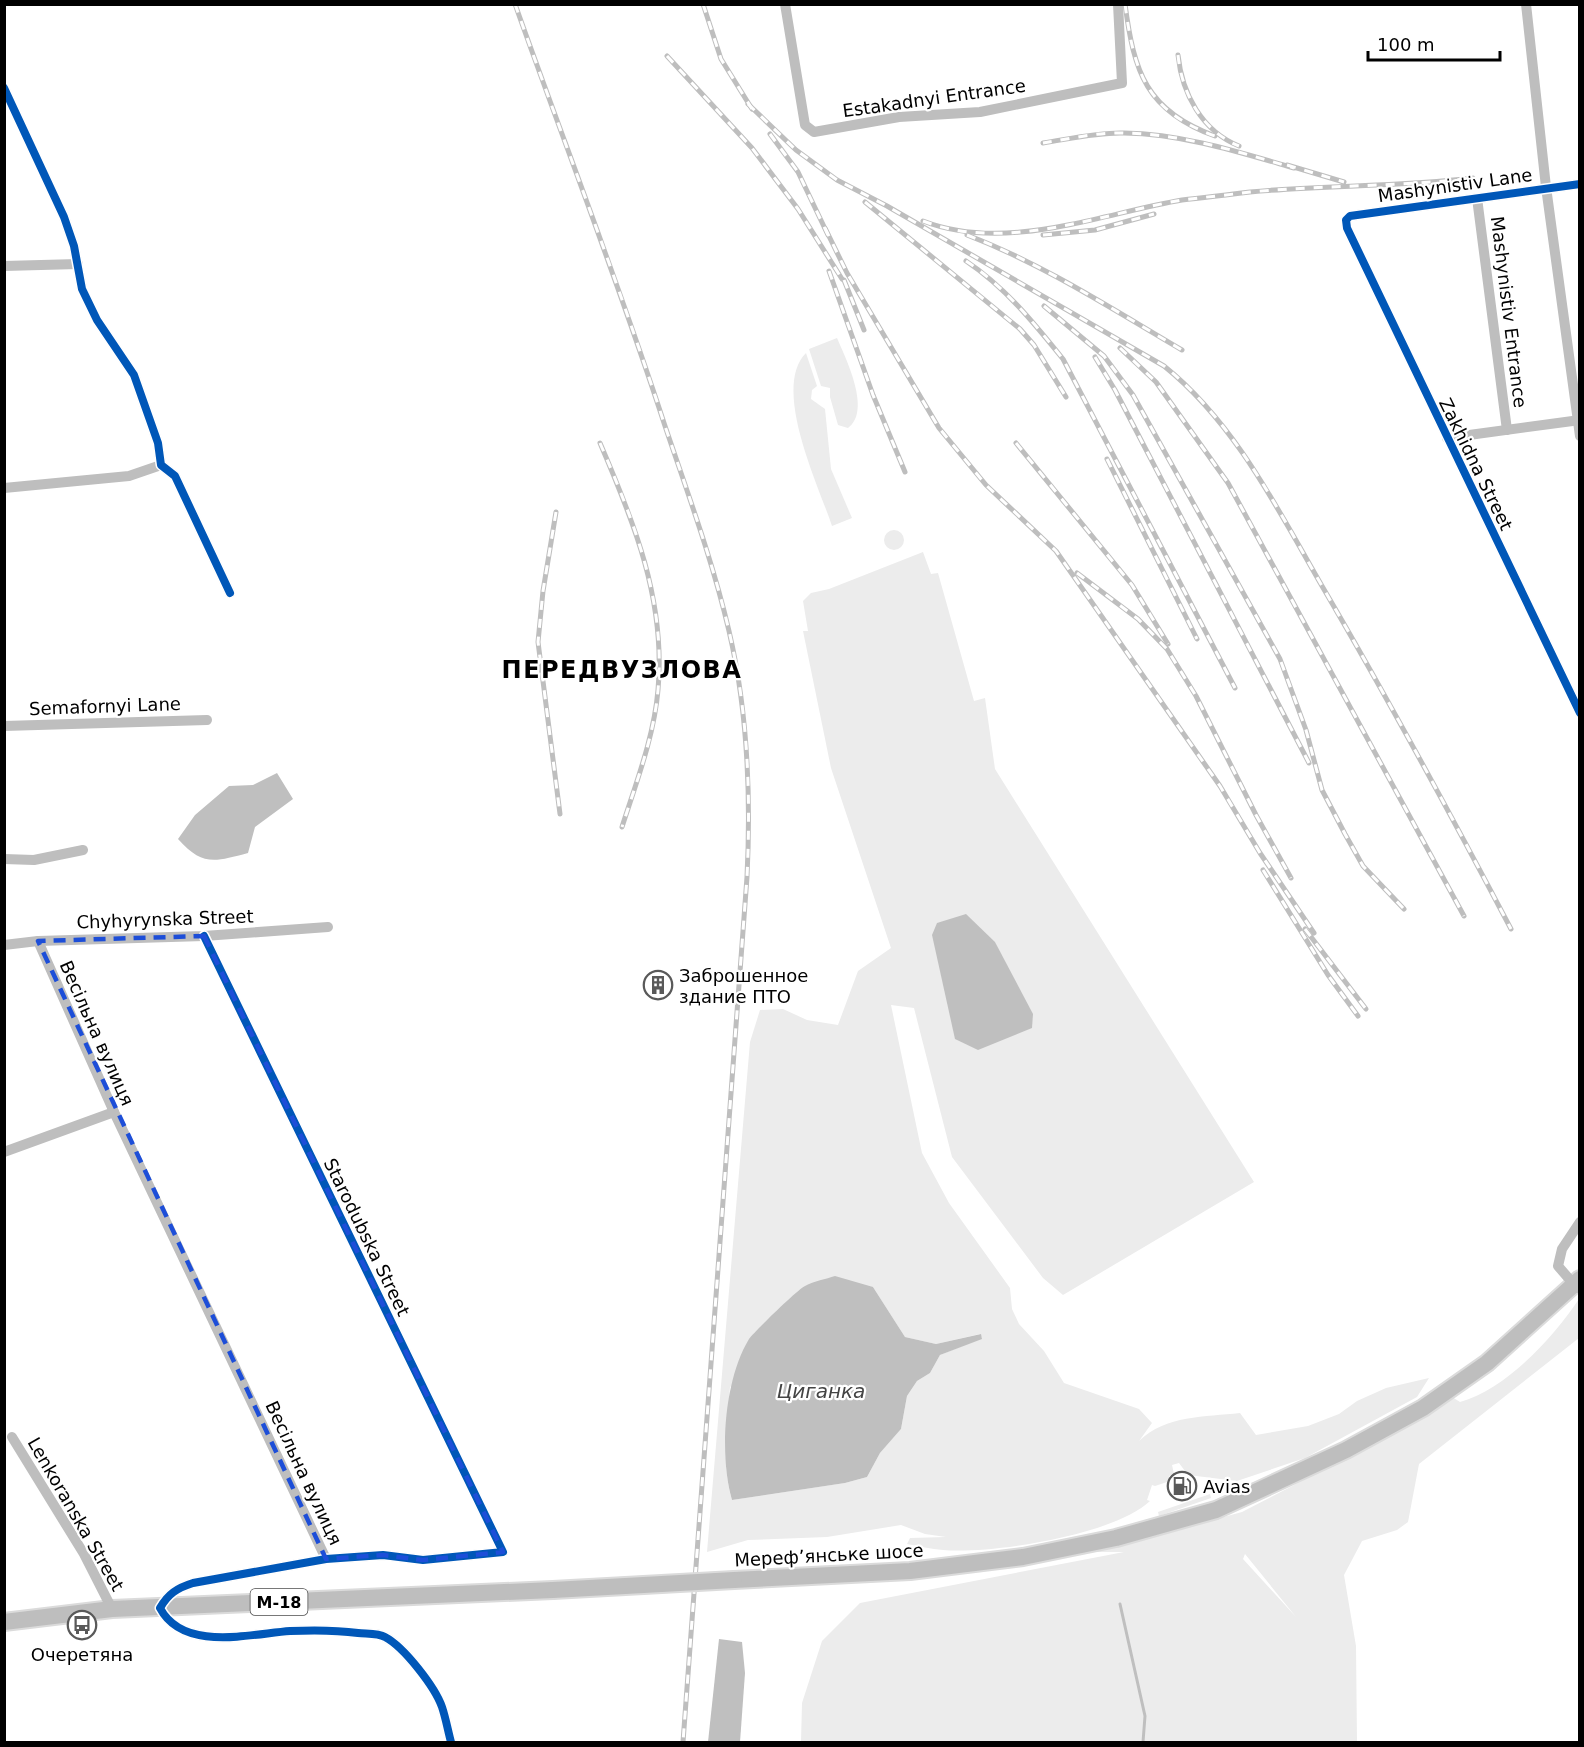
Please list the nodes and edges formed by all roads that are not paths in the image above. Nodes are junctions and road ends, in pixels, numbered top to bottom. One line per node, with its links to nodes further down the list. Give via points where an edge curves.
1 (785, 4): 2 (street, Estakadnyi Entrance, via 805,125 814,132 899,117 980,111 1122,83)
2 (1118, 4)
3 (1526, 4): 6 (street)
4 (4, 88): 9 (street, via 64,218)
5 (1580, 184): 6 (street, Mashynistiv Lane)
6 (1546, 187): 7 (street, Mashynistiv Lane); 11 (street)
7 (1477, 198): 8 (street, Mashynistiv Lane, via 1350,216); 12 (street, Mashynistiv Entrance)
8 (1347, 228): 14 (street, Zakhidna Street)
9 (78, 264): 10 (street); 15 (street, via 82,289 97,320 134,375 158,443)
10 (4, 266)
11 (1579, 420): 12 (street); 13 (street)
12 (1507, 430): 14 (street)
13 (1580, 436)
14 (1447, 438): 18 (street, Zakhidna Street)
15 (161, 465): 16 (street, via 129,476); 17 (street, via 175,476)
16 (4, 488)
17 (230, 592)
18 (1580, 713)
19 (207, 720): 20 (street, Semafornyi Lane)
20 (4, 726)
21 (83, 850): 22 (street, via 34,860)
22 (4, 859)
23 (328, 927): 24 (street, Chyhyrynska Street)
24 (204, 936): 25 (street, Chyhyrynska Street); 32 (street, Starodubska Street, via 503,1552 423,1560 383,1556)
25 (38, 941): 26 (street, Chyhyrynska Street); 27 (street, Весільна вулиця)
26 (4, 945)
27 (114, 1112): 28 (street); 32 (street, Весільна вулиця)
28 (4, 1152)
29 (1580, 1222): 30 (street, via 1568,1237 1558,1261 1561,1273)
30 (1578, 1285): 33 (highway, Мереф’янське шосе / М-18, bridge, via 1487,1362 1423,1407 1346,1450 1216,1510 1116,1538 1023,1557 910,1571)
31 (12, 1437): 34 (street, Lenkoranska Street, via 84,1554)
32 (326, 1559): 33 (street, Весільна вулиця, via 179,1587)
33 (160, 1608): 34 (highway, Мереф’янське шосе / М-18); 36 (street, via 165,1618 203,1636 291,1631 384,1636 407,1654 441,1705)
34 (112, 1609): 35 (highway, Мереф’янське шосе / М-18)
35 (4, 1622)
36 (451, 1743)

